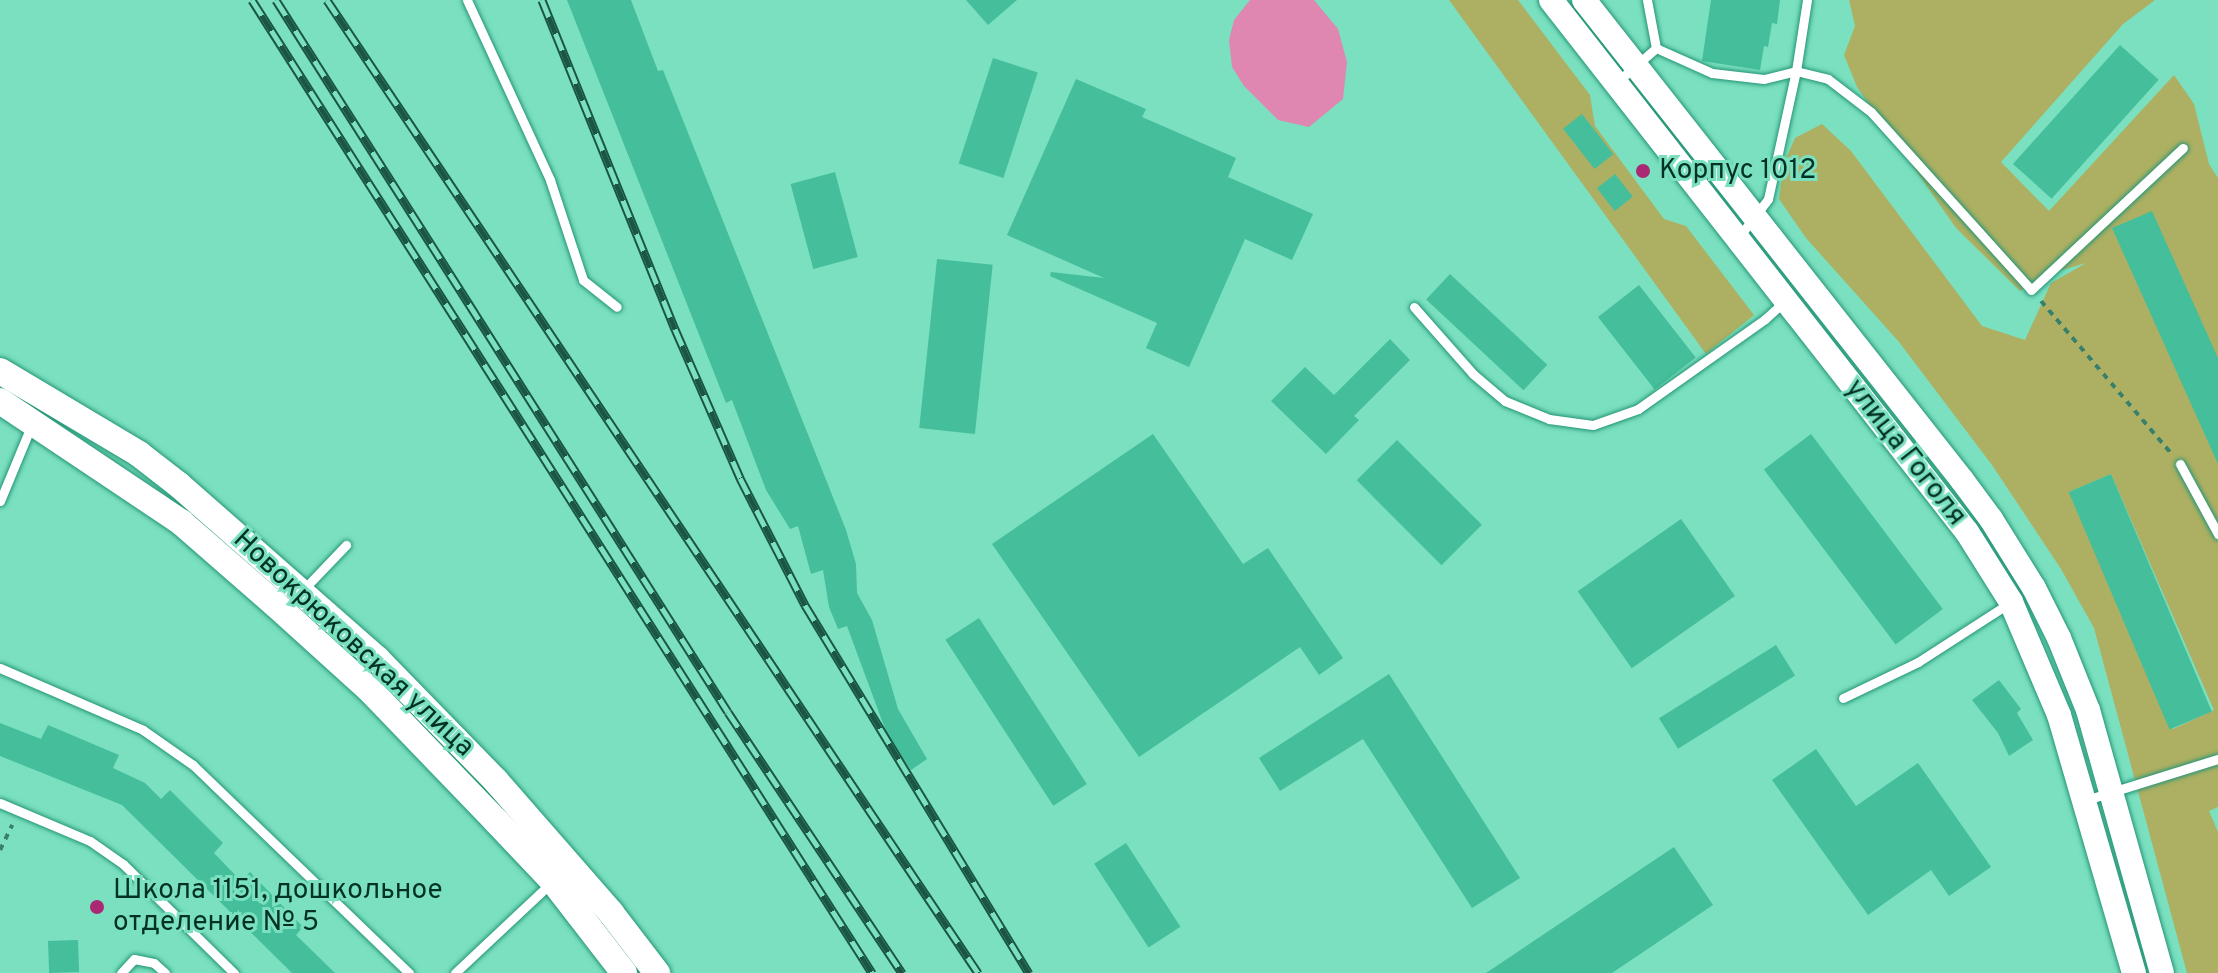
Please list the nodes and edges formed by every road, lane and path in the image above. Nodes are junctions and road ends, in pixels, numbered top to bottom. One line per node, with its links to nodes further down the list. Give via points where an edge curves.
1 (467, 0): 15 (lane, via 550,180 583,280)
2 (1551, 0): 9 (street, улица Гоголя)
3 (1584, 0): 7 (street)
4 (1647, 0): 6 (lane)
5 (1807, 0): 8 (lane)
6 (1656, 48): 7 (lane); 8 (lane, via 1712,73 1764,79)
7 (1636, 67): 9 (lane); 11 (street)
8 (1796, 71): 11 (lane, via 1768,199); 13 (lane, via 1828,79 1871,112)
9 (1615, 84): 12 (street, улица Гоголя)
10 (2183, 148): 13 (lane)
11 (1755, 217): 12 (lane); 30 (street, via 1991,519 2059,638 2088,710)
12 (1736, 240): 14 (street, улица Гоголя)
13 (2031, 290): 21 (path)
14 (1786, 300): 16 (lane, via 1638,409 1593,425 1549,419 1505,401 1473,374); 26 (street, улица Гоголя, via 1967,532)
15 (617, 307)
16 (1414, 307)
17 (0, 371): 18 (main road, Новокрюковская улица)
18 (49, 400): 20 (lane); 25 (main road, Новокрюковская улица, via 139,454)
19 (0, 401): 20 (main road, Новокрюковская улица)
20 (32, 423): 22 (lane); 35 (main road, Новокрюковская улица, via 140,492 214,549)
21 (2180, 464): 23 (lane)
22 (0, 501)
23 (2218, 534)
24 (346, 545): 25 (lane)
25 (302, 592): 35 (main road, Новокрюковская улица, via 419,702)
26 (2011, 602): 28 (lane, via 1918,662); 31 (street, улица Гоголя, via 2059,715)
27 (0, 668): 39 (lane, via 143,730 193,765)
28 (1843, 698)
29 (2218, 759): 30 (lane)
30 (2111, 792): 31 (lane); 44 (street)
31 (2086, 800): 43 (street, улица Гоголя)
32 (0, 803): 33 (lane)
33 (19, 812): 34 (path); 38 (lane, via 90,841 123,864)
34 (0, 850)
35 (562, 874): 40 (lane); 41 (main road, Новокрюковская улица); 42 (main road, Новокрюковская улица)
36 (121, 973): 37 (lane, via 134,959 154,963)
37 (165, 973)
38 (234, 973)
39 (409, 973)
40 (455, 973)
41 (624, 973)
42 (657, 973)
43 (2134, 973)
44 (2162, 973)

